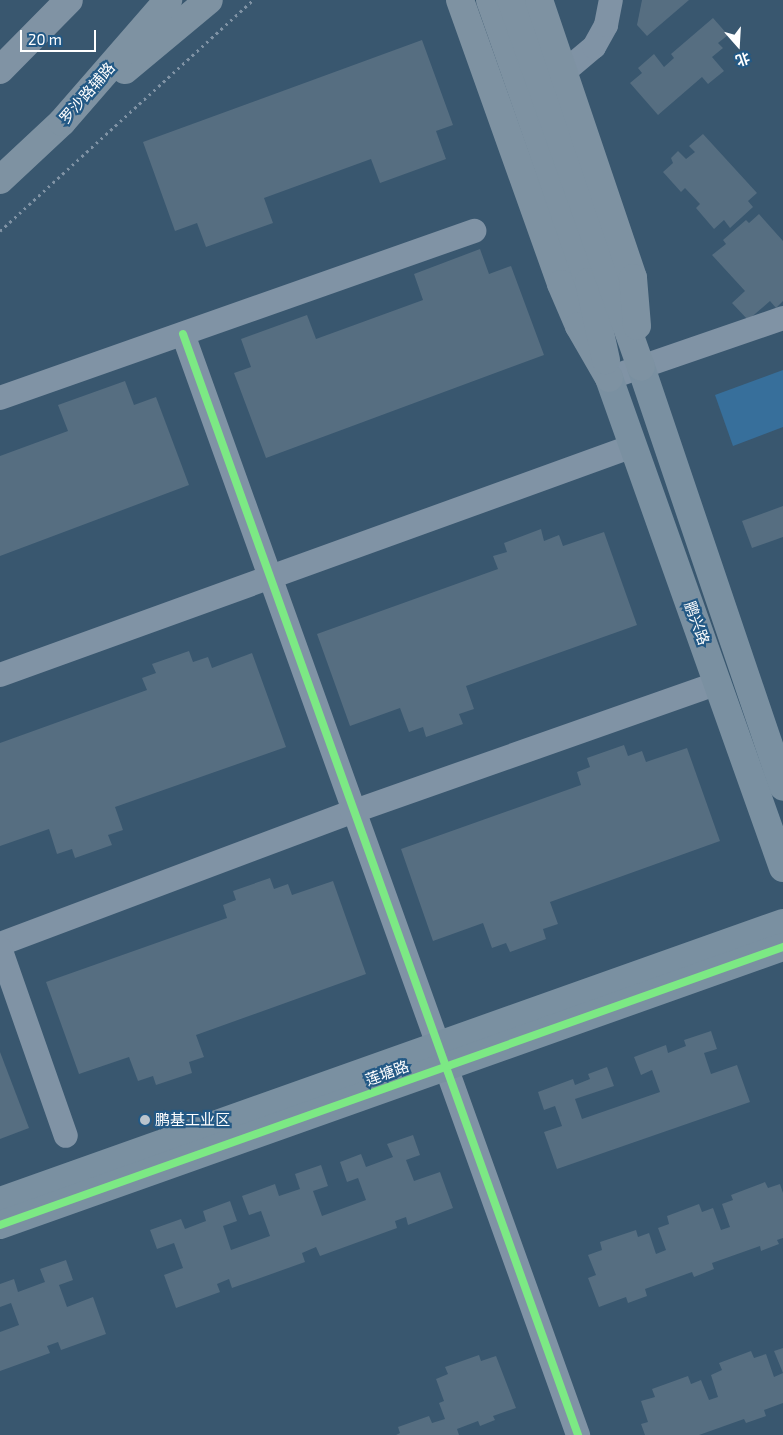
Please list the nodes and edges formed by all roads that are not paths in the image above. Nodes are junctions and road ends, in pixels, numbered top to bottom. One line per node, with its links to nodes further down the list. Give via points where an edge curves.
1 (168, 0): 11 (main road, 罗沙路辅路)
2 (209, 0): 11 (main road)
3 (460, 0): 18 (main road, via 561,284 579,326)
4 (490, 0): 14 (main road)
5 (511, 0): 14 (main road)
6 (539, 0): 10 (main road)
7 (611, 0): 10 (street, via 606,24 594,47)
8 (66, 5): 9 (highway)
9 (0, 70)
10 (564, 72): 17 (main road, via 633,278)
11 (62, 122): 12 (main road, 罗沙路辅路)
12 (0, 180)
13 (474, 231): 16 (street)
14 (599, 279): 17 (main road); 18 (main road, via 598,313)
15 (783, 318): 17 (street)
16 (183, 334): 19 (street); 21 (street)
17 (641, 367): 18 (street); 24 (street, 鹏兴路)
18 (609, 378): 20 (street, 鹏兴路)
19 (0, 398)
20 (634, 446): 21 (street); 23 (street, 鹏兴路)
21 (271, 577): 22 (street); 25 (street)
22 (0, 675)
23 (719, 683): 25 (street); 26 (street, 鹏兴路)
24 (783, 787)
25 (352, 812): 28 (street); 31 (street)
26 (783, 868)
27 (783, 923): 31 (street, 莲塘路)
28 (0, 944)
29 (783, 947): 31 (street, 莲塘路)
30 (0, 948): 32 (street)
31 (441, 1056): 33 (street, 莲塘路); 34 (street, 莲塘路); 35 (street)
32 (66, 1136)
33 (0, 1201)
34 (0, 1225)
35 (578, 1435)

